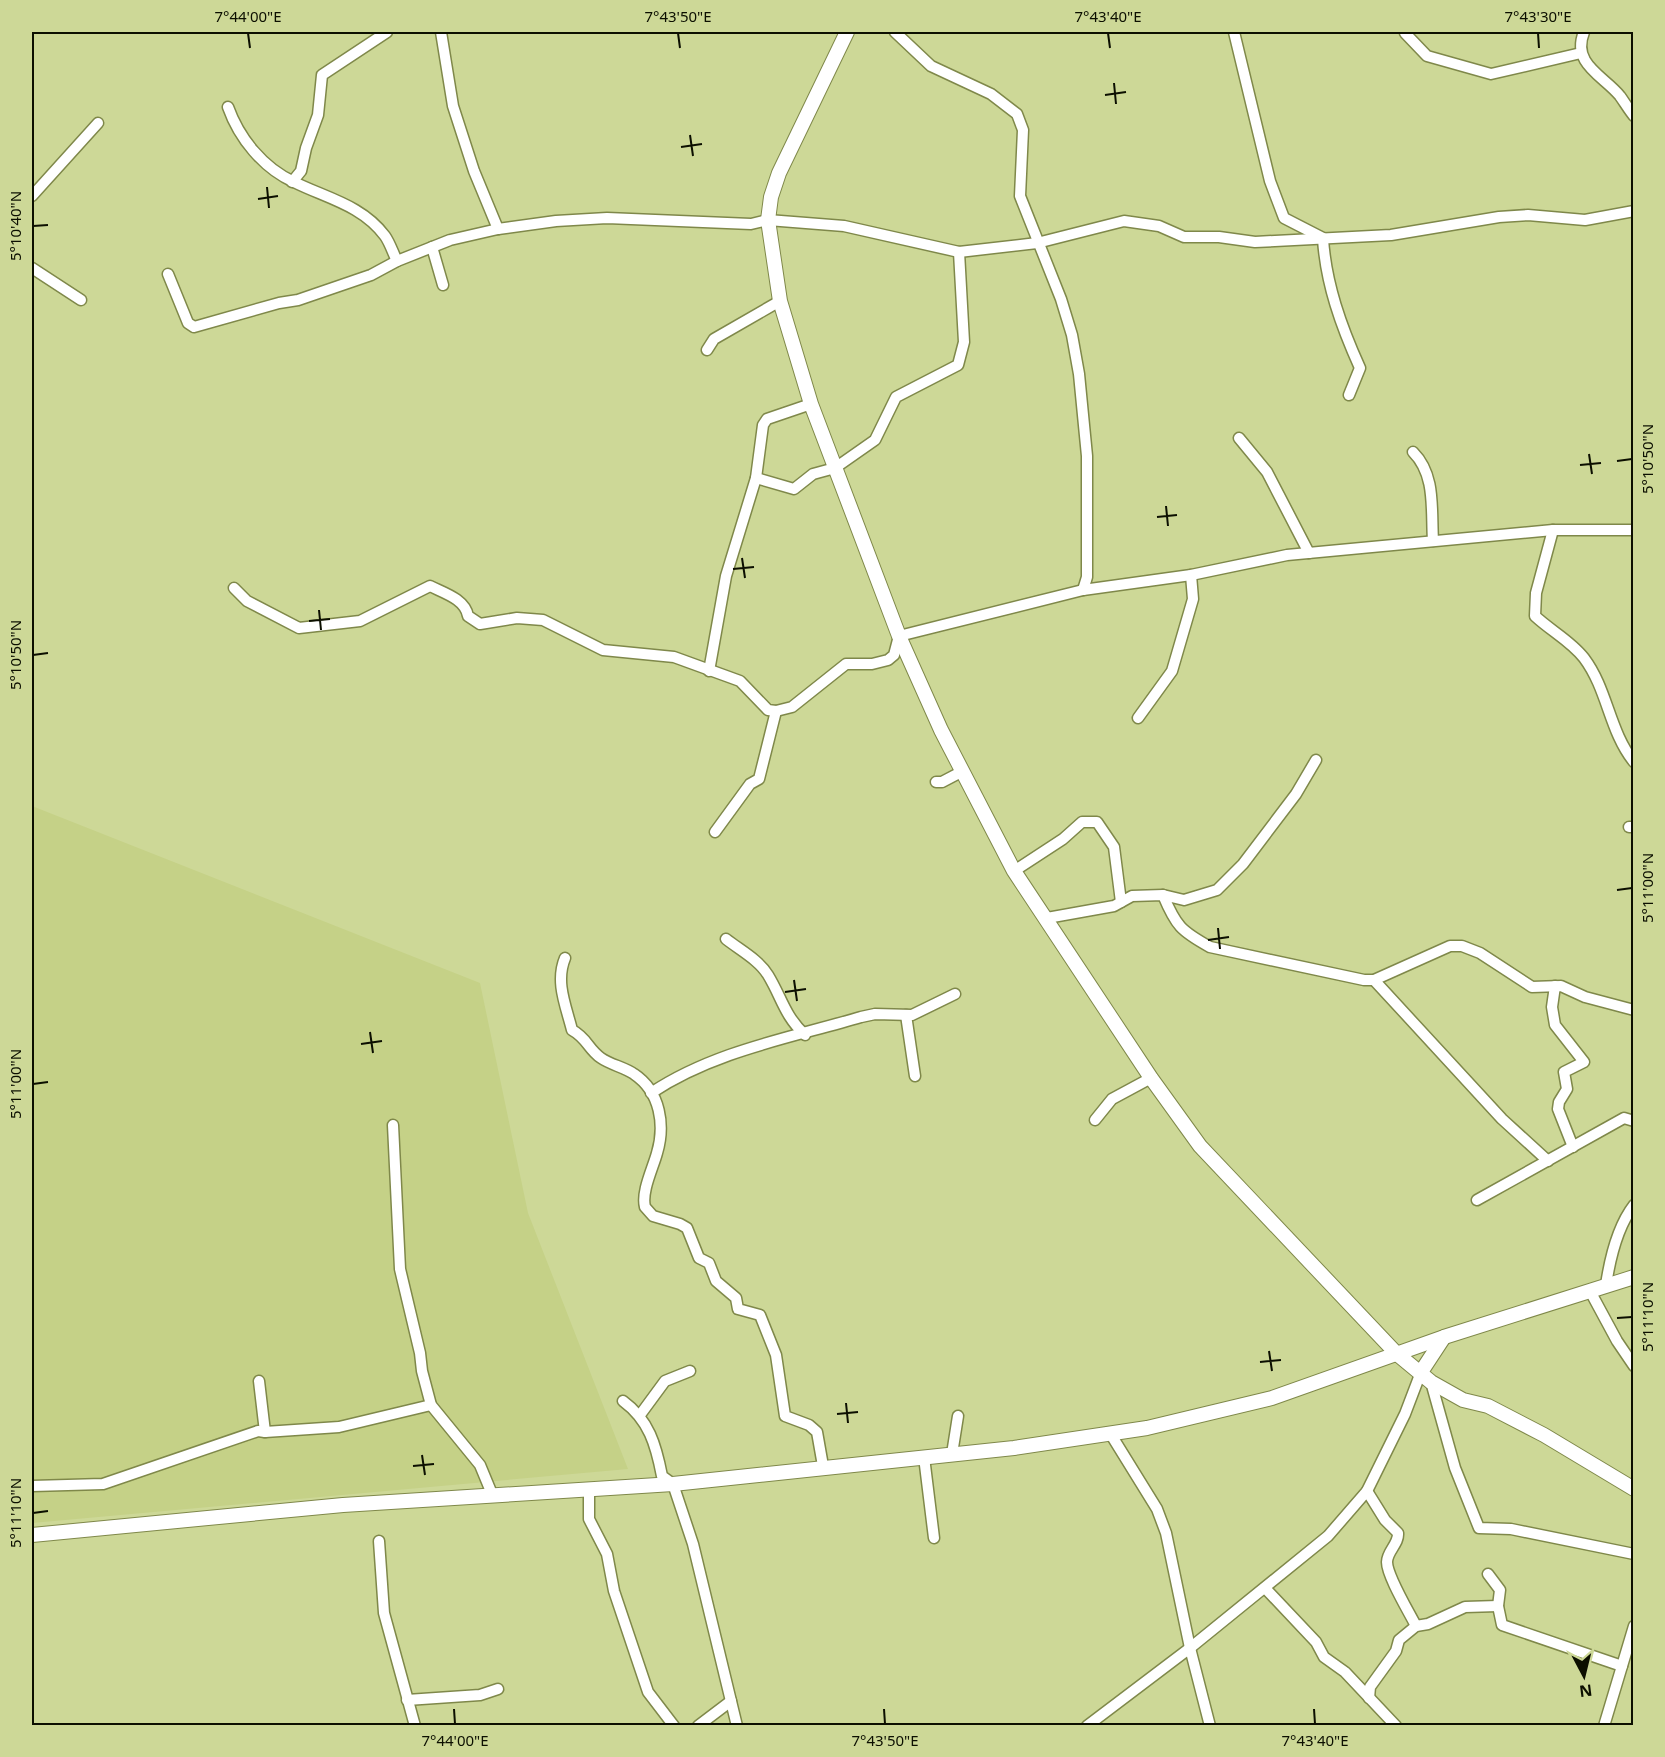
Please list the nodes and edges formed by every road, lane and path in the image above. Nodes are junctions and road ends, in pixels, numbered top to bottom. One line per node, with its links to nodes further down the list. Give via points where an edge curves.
1 (387, 32): 12 (street, via 322,75 318,115 301,171)
2 (441, 32): 16 (street, via 453,106)
3 (847, 32): 15 (street, via 779,173)
4 (895, 32): 18 (street, via 932,66 991,94 1017,114 1023,130 1020,196)
5 (1234, 32): 17 (street, via 1270,181 1284,218)
6 (1584, 32): 8 (street)
7 (1405, 33): 8 (street, via 1427,56 1491,74)
8 (1581, 53): 10 (street, via 1591,71 1619,95)
9 (228, 107): 12 (street, via 235,127 248,144)
10 (1634, 117)
11 (98, 123): 13 (street)
12 (292, 182): 21 (street, via 361,213 385,236)
13 (32, 196)
14 (1634, 211): 17 (street, via 1585,220 1499,216 1391,235)
15 (768, 220): 16 (street, via 751,224 607,218); 20 (street, via 844,226); 26 (street)
16 (498, 229): 19 (street)
17 (1323, 238): 18 (street, via 1255,242 1185,237 1159,226 1124,221); 28 (street, via 1325,266 1341,325 1360,368)
18 (1037, 243): 20 (street); 40 (street, via 1070,326 1079,374 1087,456 1087,577)
19 (432, 247): 21 (street); 24 (street)
20 (959, 252): 32 (street, via 964,342 958,365 896,397 875,440)
21 (397, 261): 23 (street, via 371,275 298,300 195,327 188,323)
22 (32, 268): 25 (street)
23 (168, 273)
24 (443, 285)
25 (81, 300)
26 (780, 301): 27 (street, via 714,339); 29 (street)
27 (707, 350)
28 (1349, 395)
29 (811, 404): 32 (street); 33 (street, via 767,419)
30 (1239, 438): 37 (street, via 1267,472)
31 (1413, 452): 36 (street, via 1425,465 1431,488)
32 (835, 468): 33 (street, via 813,474 794,489); 41 (street)
33 (756, 478): 42 (street, via 726,576)
34 (1553, 530): 35 (street); 36 (street); 46 (street, via 1536,593 1535,616 1585,660 1620,745)
35 (1634, 530)
36 (1433, 541): 37 (street)
37 (1309, 553): 38 (street)
38 (1191, 575): 40 (street); 44 (street, via 1193,599 1172,671)
39 (234, 588): 42 (street, via 247,601 299,628 360,621 430,586 459,601 467,608 468,616 480,624 517,618 543,620 603,650 674,657)
40 (1083, 590): 41 (street)
41 (899, 636): 43 (street, via 894,655 888,660 846,664 792,707); 47 (street)
42 (709, 671): 43 (street, via 744,684 768,710)
43 (776, 711): 49 (street, via 759,779 750,784)
44 (1138, 718)
45 (1316, 760): 51 (street, via 1296,794 1225,884 1193,900)
46 (1634, 762)
47 (963, 771): 48 (street); 50 (street)
48 (936, 782)
49 (715, 832)
50 (1014, 871): 52 (street, via 1082,822 1097,822 1114,847); 53 (street)
51 (1163, 895): 52 (street, via 1132,896); 56 (street, via 1174,922 1210,947)
52 (1121, 902): 53 (street)
53 (1047, 918): 63 (street)
54 (726, 939): 61 (street, via 761,966 784,1011)
55 (565, 958): 64 (street, via 560,981 572,1030 584,1036 603,1060 635,1074)
56 (1374, 980): 57 (street, via 1450,946 1462,946 1480,952 1532,987); 69 (street, via 1502,1119)
57 (1555, 986): 59 (street); 68 (street, via 1555,1025 1584,1062 1564,1072 1567,1089 1558,1102)
58 (955, 994): 60 (street, via 921,1012)
59 (1634, 1010)
60 (906, 1015): 61 (street, via 875,1014); 62 (street)
61 (805, 1035): 64 (street, via 742,1050)
62 (915, 1076)
63 (1151, 1078): 65 (street, via 1112,1099); 76 (street, via 1200,1146)
64 (651, 1093): 90 (street, via 663,1125 645,1207 652,1216 687,1228 699,1258 709,1263 716,1281 736,1298 738,1309 760,1315 774,1346 785,1416 817,1432)
65 (1095, 1120)
66 (1634, 1121): 68 (street, via 1624,1118)
67 (393, 1125): 83 (street, via 400,1269)
68 (1573, 1147): 69 (street)
69 (1548, 1161): 70 (street)
70 (1478, 1200)
71 (1634, 1205): 73 (street, via 1626,1215)
72 (1634, 1277): 73 (street)
73 (1606, 1285): 74 (street)
74 (1590, 1291): 75 (street); 77 (street)
75 (1444, 1337): 76 (street); 79 (street)
76 (1396, 1353): 79 (street); 87 (street, via 1272,1398)
77 (1634, 1366)
78 (690, 1371): 84 (street, via 666,1381)
79 (1421, 1372): 81 (street); 95 (street)
80 (259, 1381): 86 (street)
81 (1431, 1382): 93 (street, via 1544,1435); 100 (street, via 1455,1468 1479,1528 1511,1529)
82 (623, 1401): 84 (street)
83 (431, 1405): 86 (street, via 339,1426); 96 (street, via 480,1465)
84 (640, 1415): 91 (street, via 654,1442 662,1476)
85 (958, 1416): 88 (street)
86 (265, 1432): 92 (street, via 258,1431 103,1484)
87 (1110, 1433): 88 (street); 106 (street, via 1157,1509 1170,1547)
88 (952, 1454): 89 (street)
89 (924, 1457): 90 (street); 98 (street)
90 (823, 1466): 91 (street)
91 (673, 1484): 94 (street); 111 (street, via 693,1544)
92 (32, 1486)
93 (1634, 1488)
94 (589, 1489): 96 (street); 113 (street, via 589,1519 607,1554 614,1591 648,1692)
95 (1367, 1491): 102 (street, via 1328,1536); 104 (street, via 1398,1533 1386,1560 1388,1572)
96 (492, 1494): 97 (street)
97 (32, 1535)
98 (934, 1538)
99 (379, 1541): 110 (street, via 384,1613)
100 (1634, 1554)
101 (1488, 1574): 103 (street, via 1500,1590)
102 (1264, 1588): 106 (street); 109 (street, via 1316,1642 1324,1658 1345,1672)
103 (1498, 1606): 104 (street, via 1465,1607); 107 (street, via 1502,1624)
104 (1416, 1626): 109 (street, via 1399,1640 1396,1651 1370,1687)
105 (1633, 1632): 107 (street)
106 (1190, 1648): 116 (street); 117 (street)
107 (1622, 1666): 119 (street)
108 (498, 1689): 110 (street, via 480,1695)
109 (1369, 1698): 118 (street)
110 (407, 1700): 112 (street)
111 (731, 1701): 114 (street); 115 (street)
112 (415, 1725)
113 (674, 1725)
114 (698, 1725)
115 (737, 1725)
116 (1091, 1725)
117 (1210, 1725)
118 (1396, 1725)
119 (1604, 1725)

